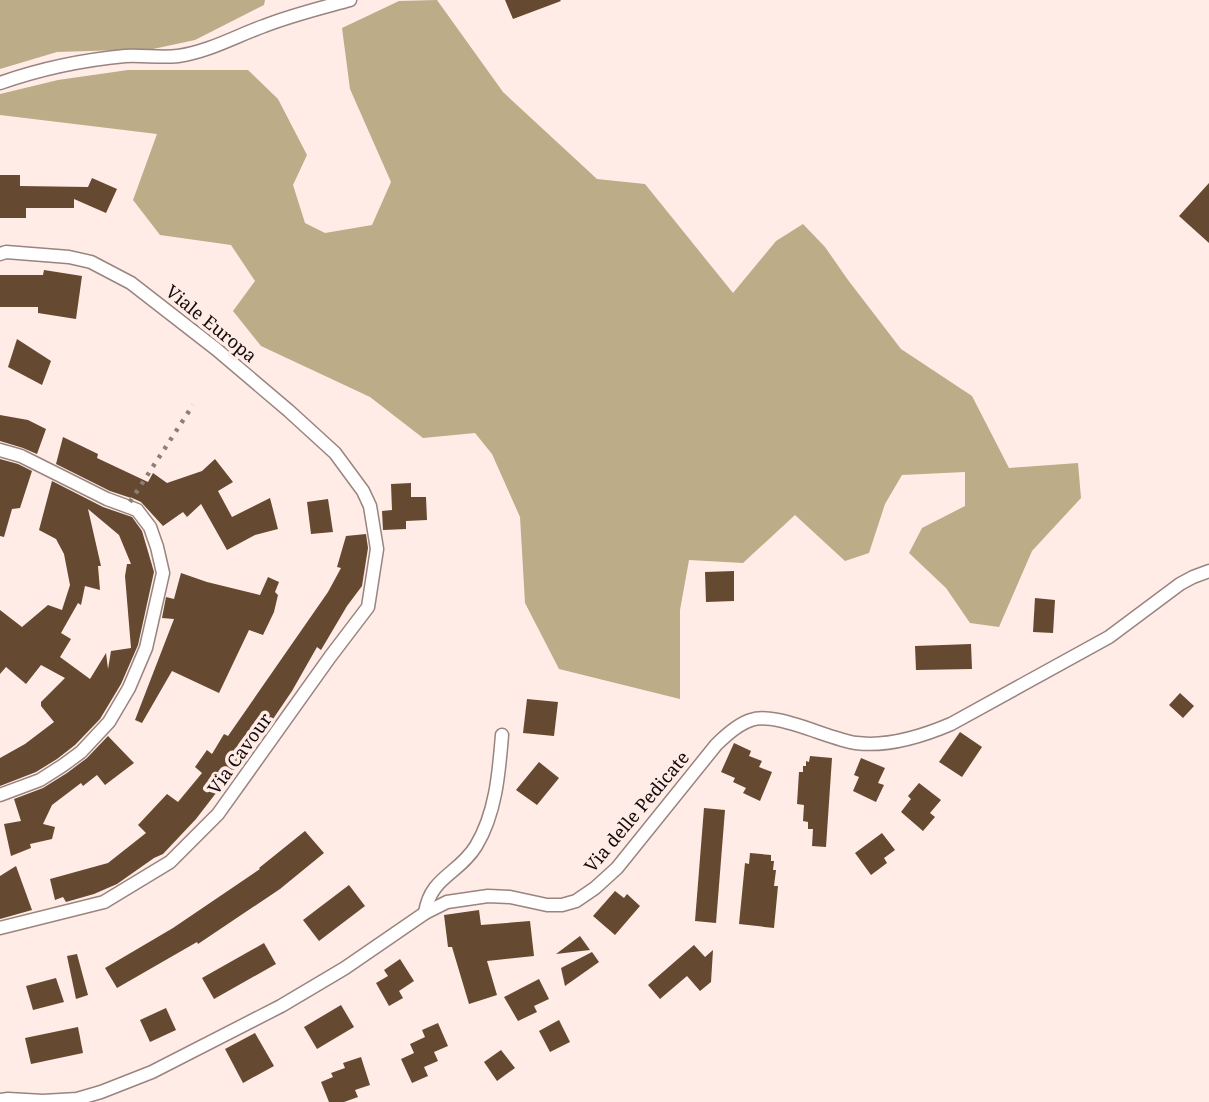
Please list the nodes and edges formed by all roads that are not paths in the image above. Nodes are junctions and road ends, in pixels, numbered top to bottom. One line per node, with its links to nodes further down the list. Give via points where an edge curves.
1 (351, 0): 2 (street, via 188,54 85,61)
2 (0, 83)
3 (0, 254): 5 (street, Viale Europa, via 69,257 91,262 131,283 289,411 335,453)
4 (0, 450): 8 (street, via 137,510 150,527 163,573 146,648 109,722 62,766)
5 (363, 491): 10 (street, Via Cavour, via 377,549 368,607 218,814 170,862 104,902)
6 (1209, 571): 9 (street, Via delle Pedicate, via 1180,584 1110,637 928,733 865,744 783,721 752,719 716,745 617,868 576,901 547,905 481,896 447,902)
7 (502, 735): 9 (street, via 497,785 485,827 469,856 433,889)
8 (0, 795)
9 (425, 914): 11 (street, Via delle Pedicate, via 281,1006 152,1072 78,1098)
10 (0, 928)
11 (0, 1100)

